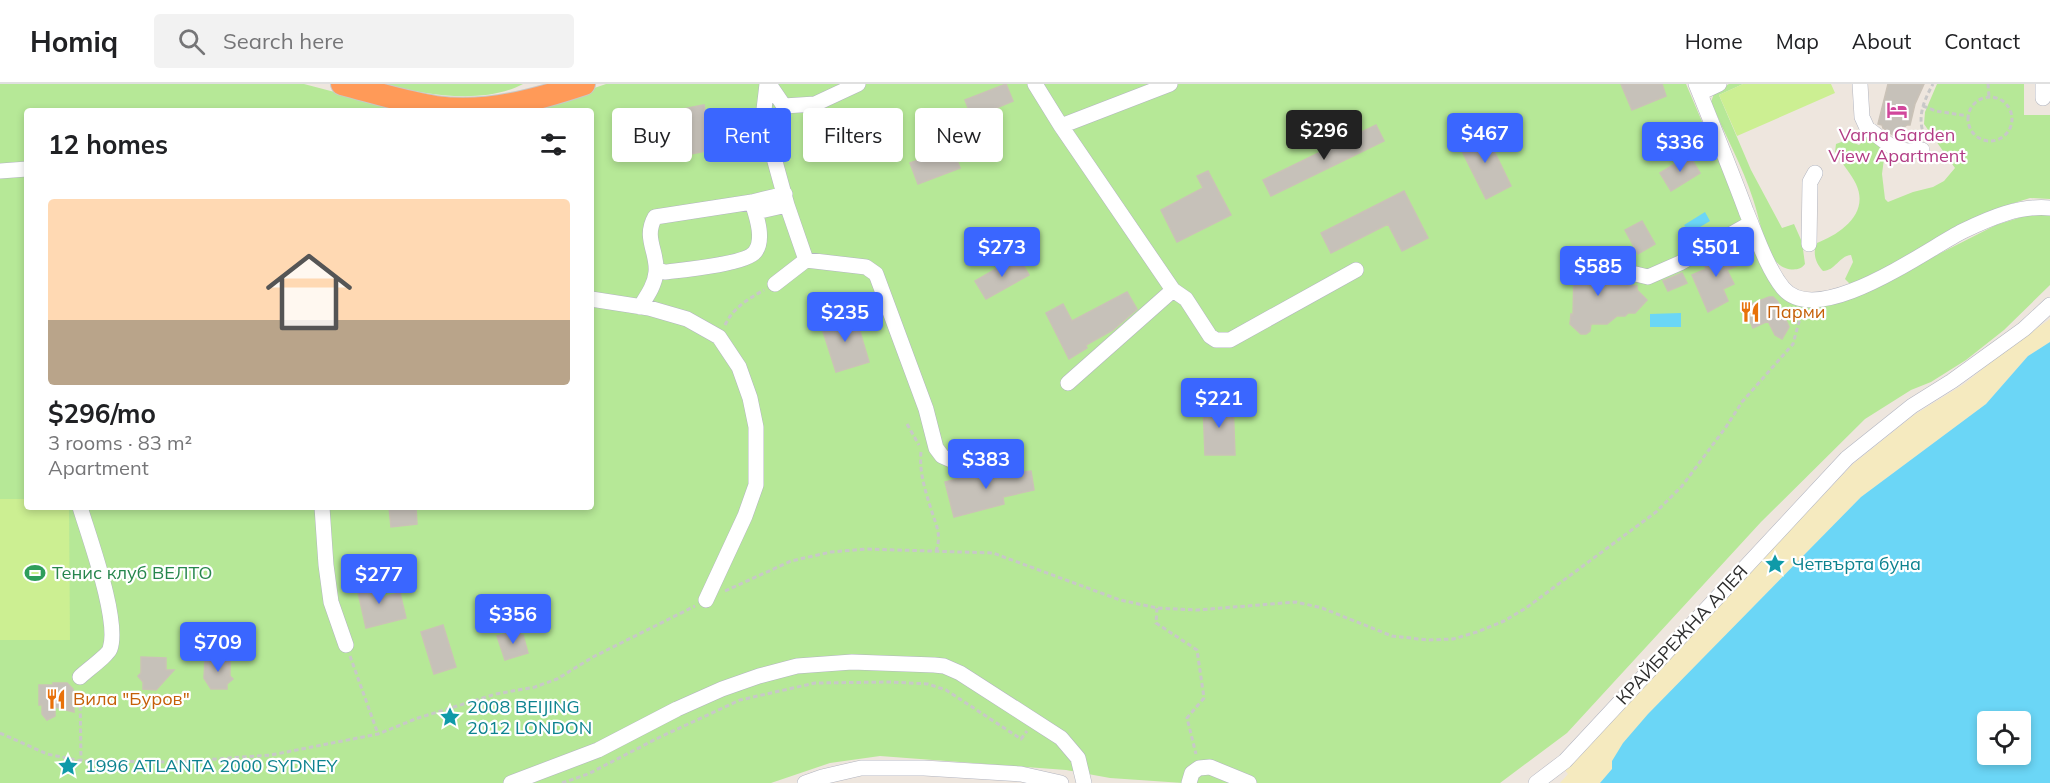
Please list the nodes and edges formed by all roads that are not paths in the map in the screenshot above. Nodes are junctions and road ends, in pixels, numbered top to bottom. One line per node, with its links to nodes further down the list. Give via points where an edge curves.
1 (342, 84): 8 (highway, via 411,102 462,108 527,102)
2 (768, 84): 3 (street, via 784,106 815,104); 15 (street, via 763,118)
3 (858, 84)
4 (1035, 84): 10 (street)
5 (1170, 84): 10 (street)
6 (1719, 84): 9 (street)
7 (1860, 84): 11 (street, via 1862,117 1867,128 1892,147)
8 (569, 86)
9 (1698, 88): 18 (street)
10 (1061, 126): 25 (street)
11 (1922, 150)
12 (24, 168): 13 (street)
13 (0, 171)
14 (1815, 172): 19 (street, via 1810,182)
15 (786, 199): 16 (street); 20 (street)
16 (754, 207): 22 (street, via 759,240 755,252 742,260); 22 (street, via 655,217 649,227)
17 (2050, 208): 18 (street, via 2021,210 1991,219 1863,287 1831,298 1805,300 1786,291 1777,280)
18 (1751, 223): 21 (street, via 1648,277)
19 (1809, 244)
20 (806, 260): 24 (street); 30 (street, via 866,267 876,274 942,456 961,460)
21 (1611, 268)
22 (657, 270): 28 (street)
23 (1356, 270): 25 (street, via 1222,341 1210,336 1186,299)
24 (775, 284)
25 (1173, 290): 29 (street)
26 (594, 299): 28 (street)
27 (2050, 305): 42 (street, КРАЙБРЕЖНА АЛЕЯ, via 2029,325 1912,406 1847,458 1564,761)
28 (640, 307): 33 (street, via 687,319 719,337 739,367 750,398 756,427 756,485)
29 (1068, 383)
30 (1014, 451)
31 (81, 510): 35 (street, via 109,604 111,641 105,656)
32 (322, 510): 34 (street, via 332,602)
33 (706, 600)
34 (346, 645)
35 (80, 677)
36 (511, 783): 39 (street, via 598,750 722,689 797,666 852,662 944,666 960,673 1061,738 1078,758)
37 (805, 783): 38 (street, via 861,768 1021,774)
38 (1061, 783)
39 (1084, 783)
40 (1189, 783): 41 (street, via 1192,773 1210,767)
41 (1249, 783)
42 (1536, 783)

